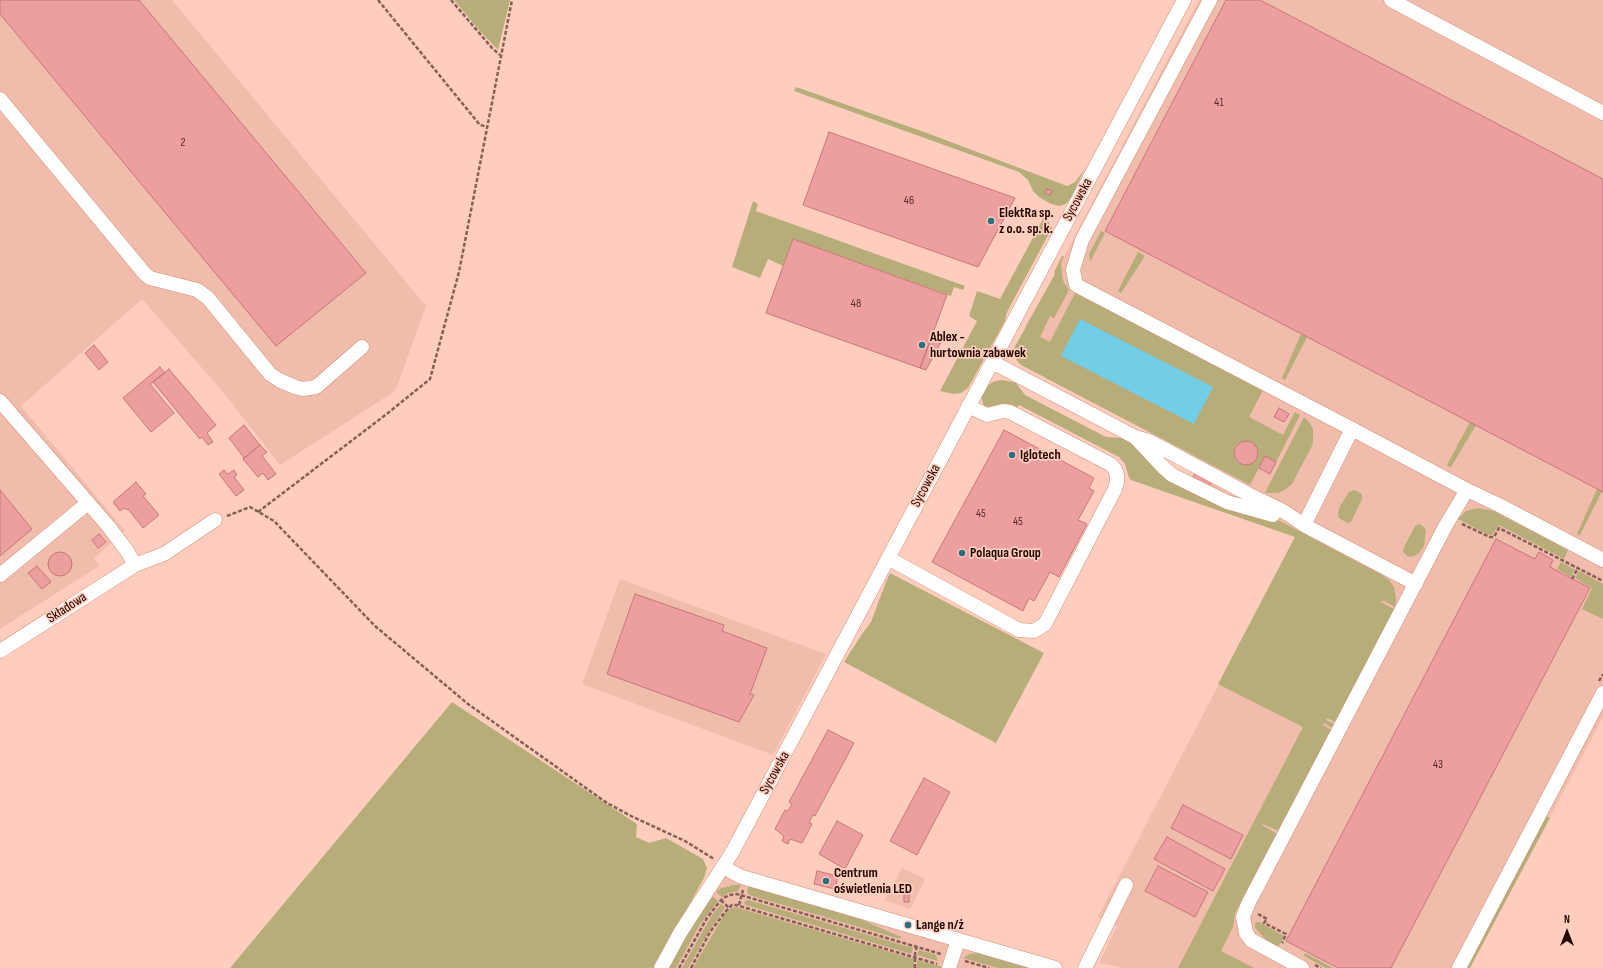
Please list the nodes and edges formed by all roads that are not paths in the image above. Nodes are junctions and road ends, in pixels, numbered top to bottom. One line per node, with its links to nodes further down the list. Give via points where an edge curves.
1 (1184, 0): 7 (street, Sycowska)
2 (1210, 0): 10 (street, via 1082,240 1073,270 1076,285)
3 (1390, 0): 5 (street)
4 (0, 99): 6 (street, via 145,274 150,278 197,290 208,298 270,374 299,388 316,387)
5 (1603, 113)
6 (362, 347)
7 (992, 362): 9 (street, Sycowska); 14 (street, via 1283,511)
8 (0, 401): 12 (street)
9 (968, 406): 15 (street, Sycowska); 15 (street, via 987,415 1010,412 1110,464 1115,469 1115,489 1045,624 1034,631 1020,630)
10 (1352, 429): 11 (street); 14 (street)
11 (1467, 490): 16 (street); 19 (street)
12 (88, 503): 17 (street, via 122,543); 18 (street)
13 (216, 520): 17 (street, Składowa, via 164,554)
14 (1304, 525): 19 (street)
15 (888, 558): 22 (street, Sycowska)
16 (1603, 560)
17 (135, 565): 20 (street, Składowa)
18 (0, 576)
19 (1416, 584): 26 (street, via 1243,917 1246,933 1251,940)
20 (0, 651)
21 (1603, 693): 30 (street)
22 (724, 866): 24 (street, via 742,877); 27 (street, Sycowska, via 690,916)
23 (1126, 885): 29 (street)
24 (958, 940): 25 (street); 28 (street)
25 (950, 964)
26 (1308, 966)
27 (662, 968)
28 (1055, 968)
29 (1085, 968)
30 (1459, 968)

